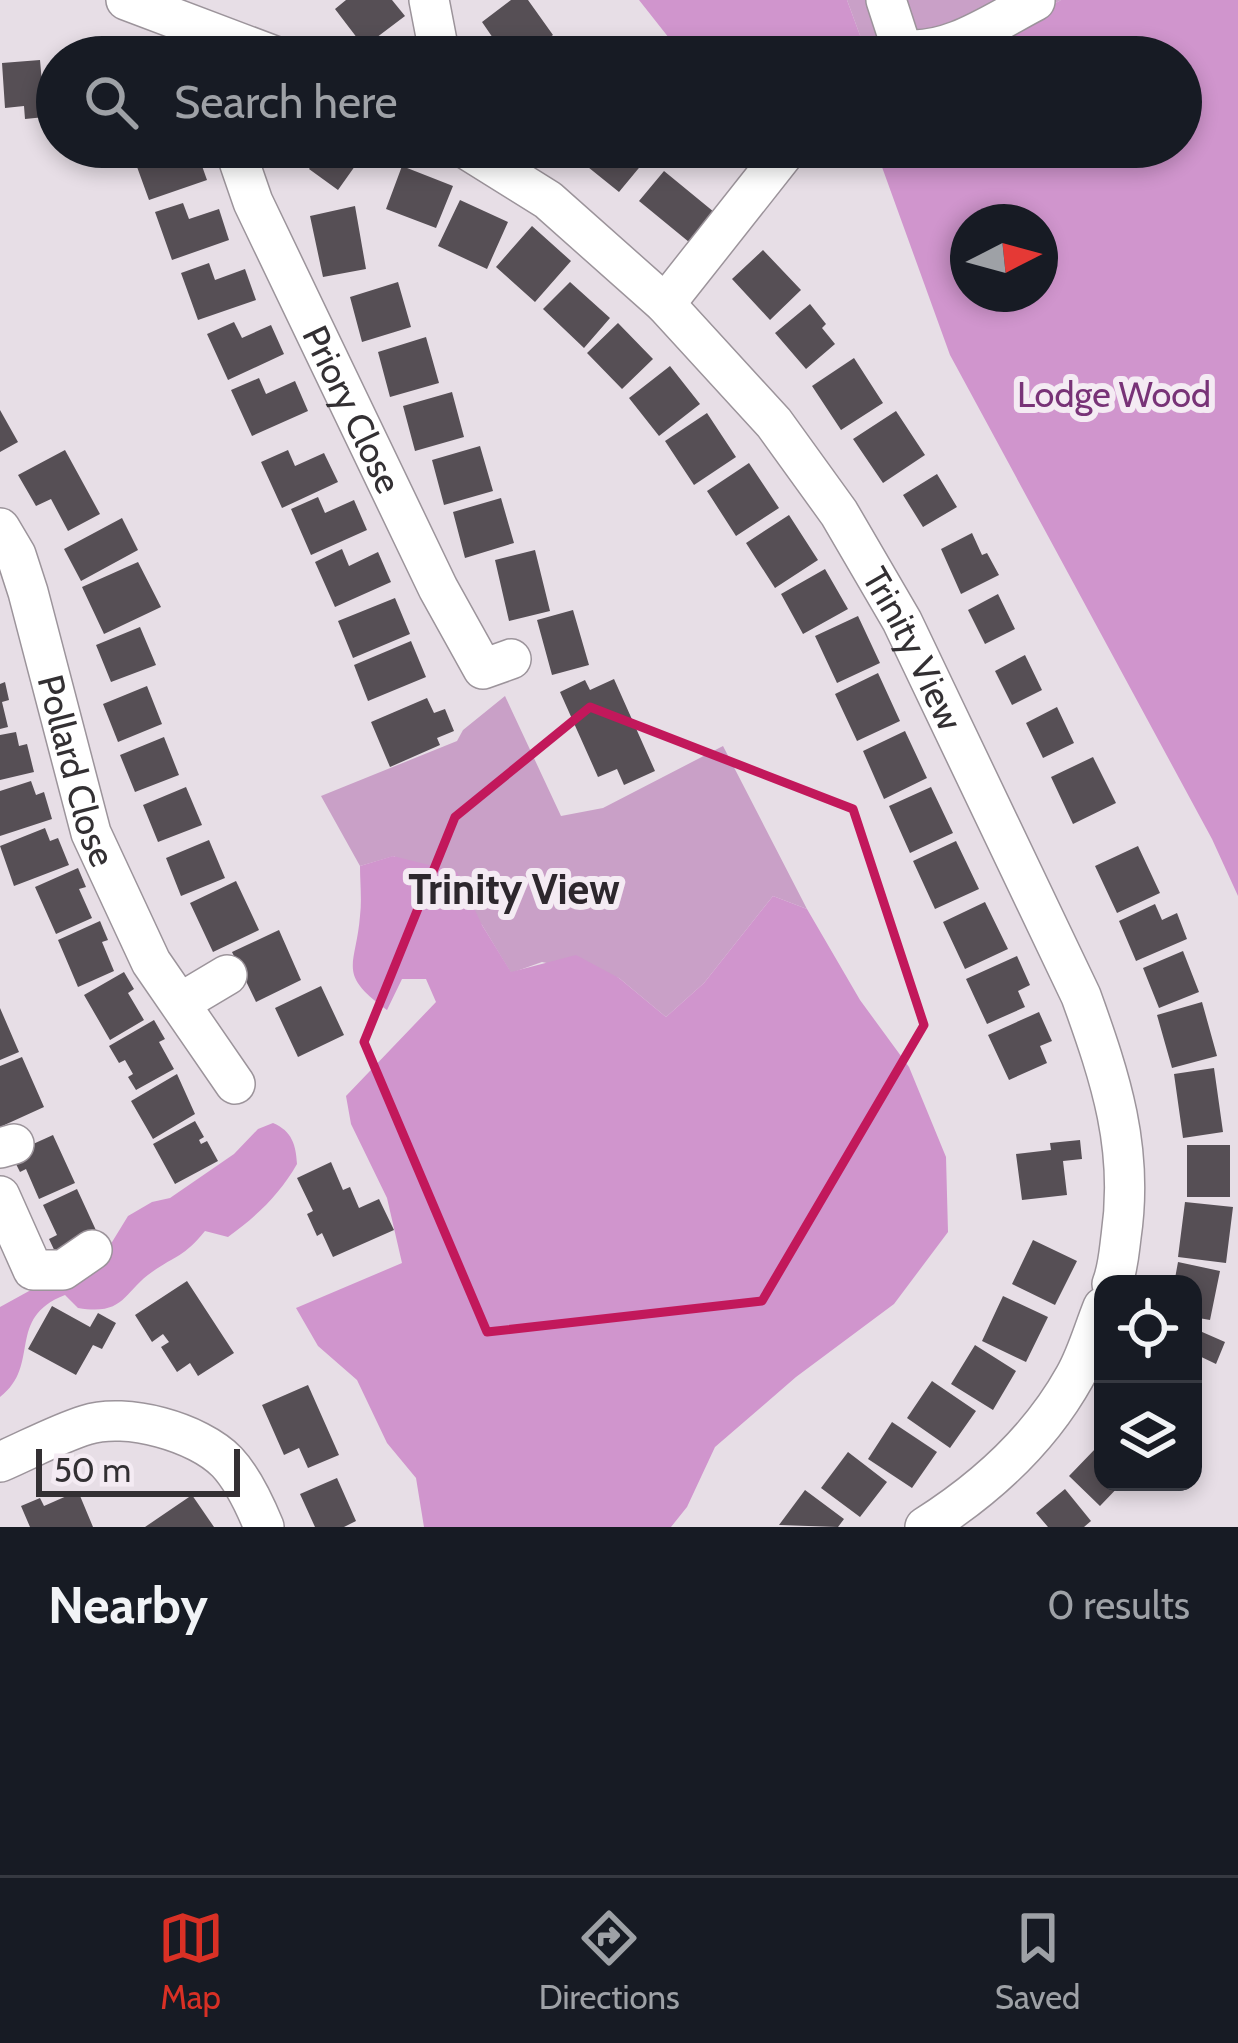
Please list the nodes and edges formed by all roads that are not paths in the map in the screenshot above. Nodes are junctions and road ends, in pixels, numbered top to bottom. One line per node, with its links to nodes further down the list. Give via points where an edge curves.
1 (126, 0): 5 (street)
2 (429, 0): 6 (street)
3 (886, 0): 7 (street)
4 (1036, 1): 8 (street)
5 (214, 36)
6 (436, 36)
7 (895, 36)
8 (965, 36)
9 (241, 168): 14 (street, Priory Close, via 438,588)
10 (497, 168): 12 (street, Trinity View, via 548,200)
11 (773, 168): 12 (street)
12 (665, 304): 20 (street, Trinity View, via 774,423 839,513 902,621 1081,997 1121,1117 1127,1201)
13 (0, 528): 16 (street, Pollard Close, via 28,592 92,833 152,962)
14 (500, 675)
15 (227, 975): 16 (street)
16 (180, 1003): 17 (street, Pollard Close)
17 (236, 1084)
18 (0, 1196): 19 (street, via 33,1270 62,1270)
19 (92, 1250)
20 (1114, 1275)
21 (1094, 1330): 24 (street, via 1076,1376 1023,1448)
22 (0, 1462): 23 (street, via 90,1423 145,1421 225,1460)
23 (264, 1527)
24 (925, 1527)

